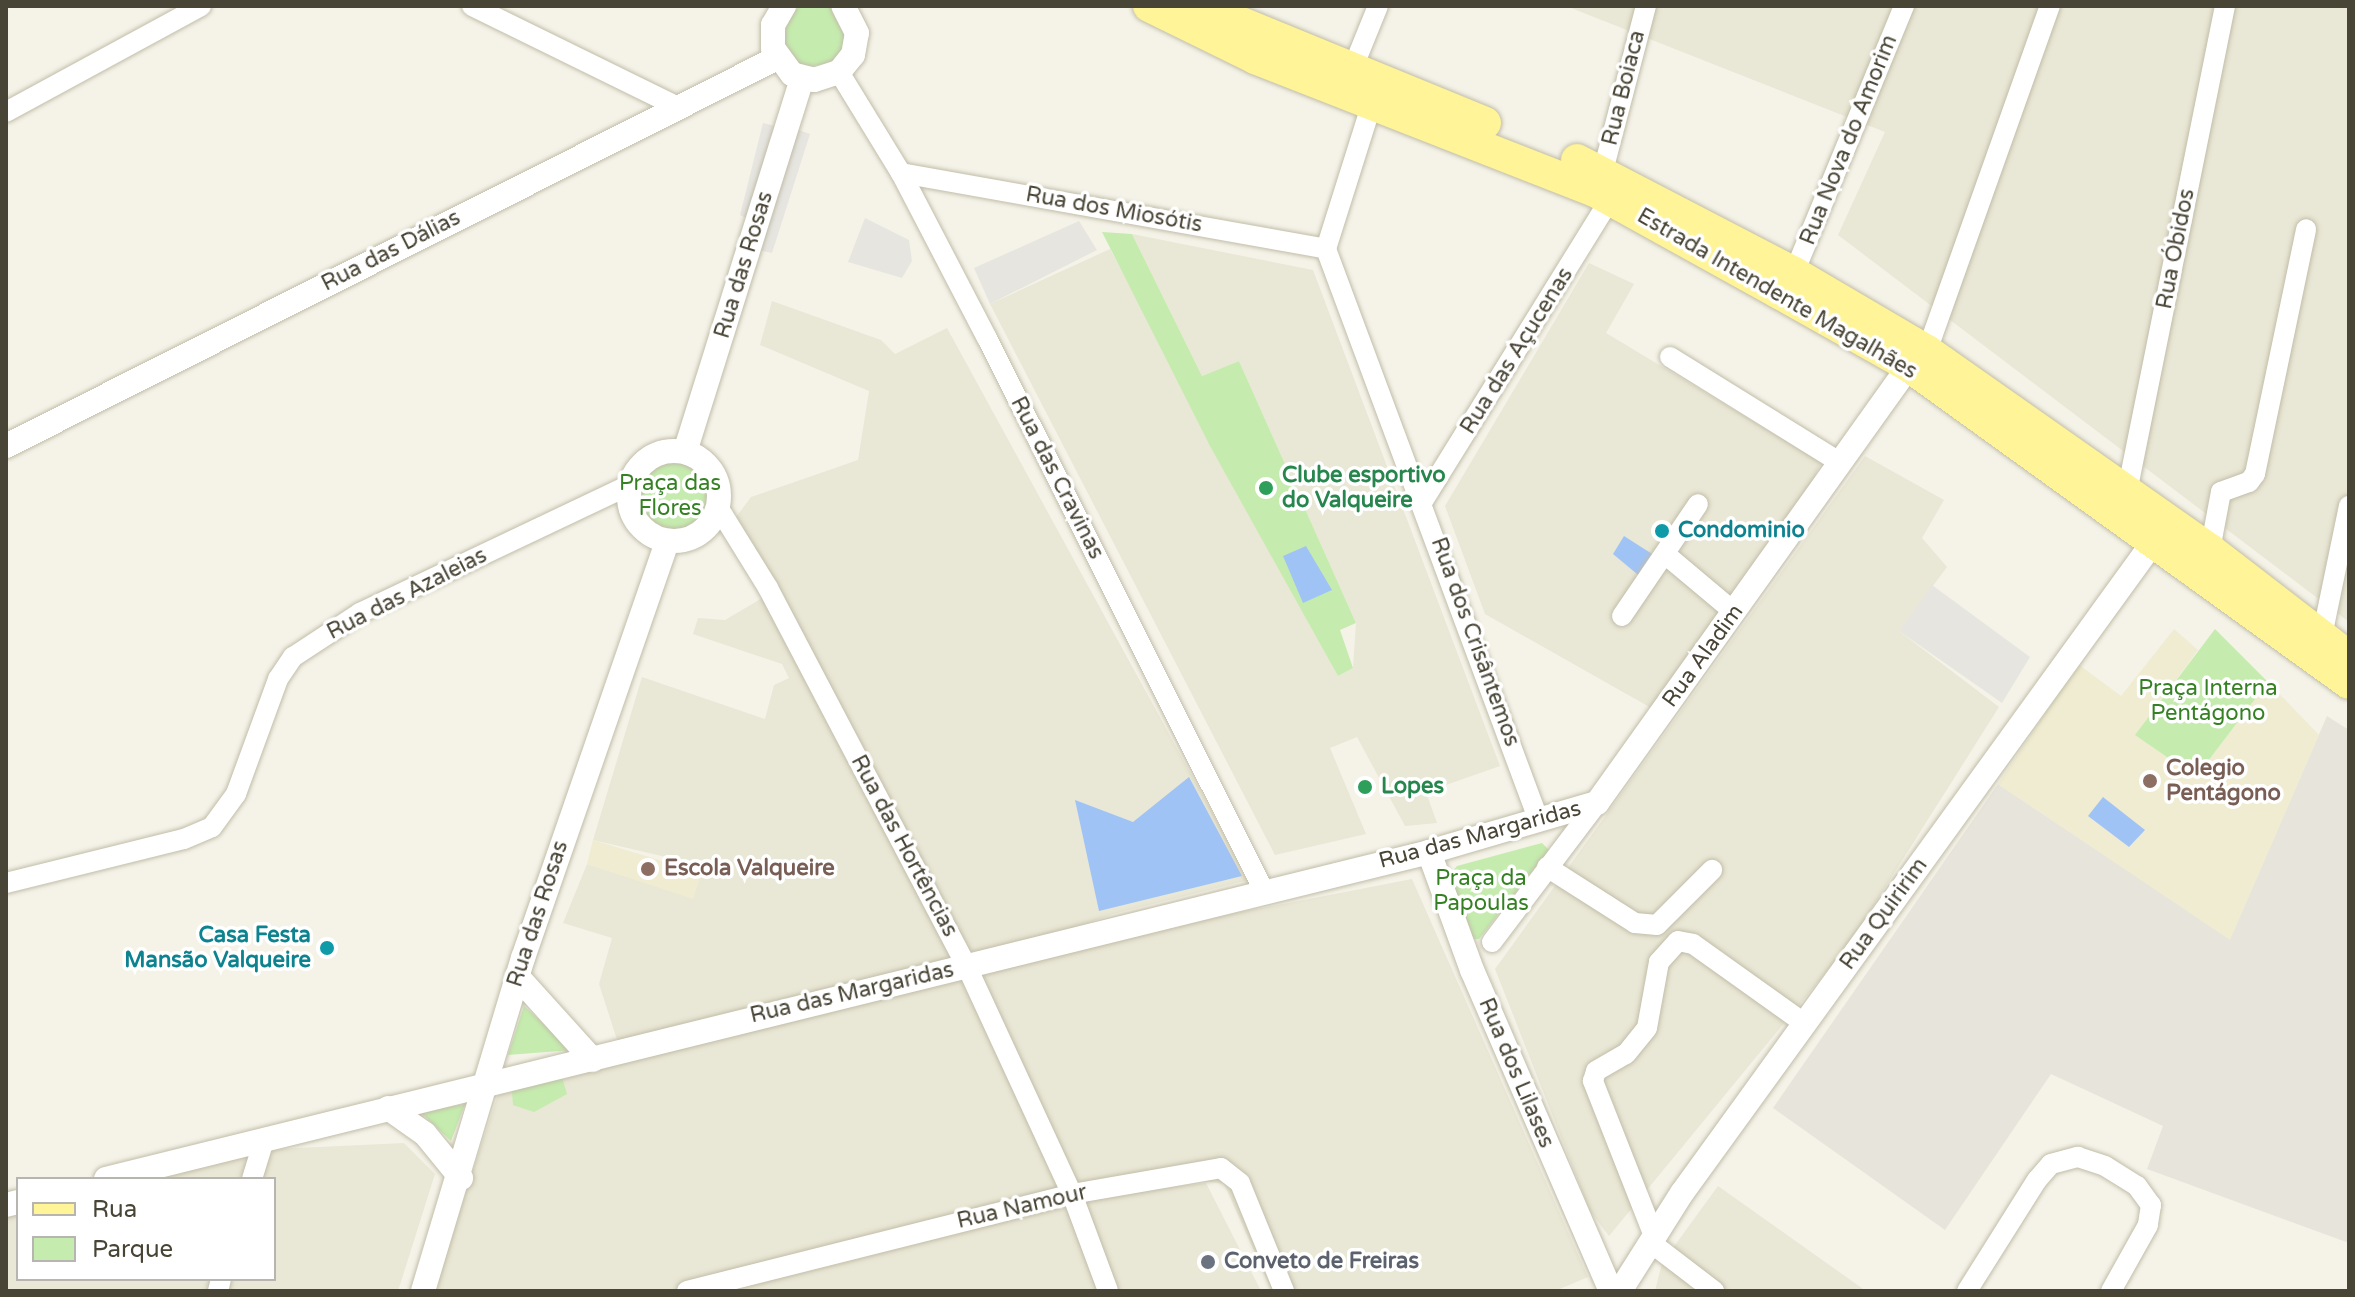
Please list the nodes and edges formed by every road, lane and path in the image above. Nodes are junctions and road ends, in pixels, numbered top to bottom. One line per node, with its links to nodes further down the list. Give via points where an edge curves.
1 (201, 6): 18 (street)
2 (472, 6): 17 (street)
3 (784, 6): 12 (street, via 771,36)
4 (1149, 6): 16 (main road, Estrada Intendente Magalhães, via 1255,58)
5 (1200, 6): 13 (main road, Estrada Intendente Magalhães)
6 (1378, 6): 13 (street)
7 (1646, 6): 20 (street, Rua Boiaca)
8 (1904, 6): 23 (street, Rua Nova do Amorim)
9 (2050, 6): 25 (street)
10 (2225, 6): 30 (street, Rua Óbidos)
11 (853, 11): 14 (street, via 853,55)
12 (777, 58): 15 (street); 17 (street, Rua das Dálias)
13 (1352, 70): 20 (main road, Estrada Intendente Magalhães)
14 (839, 72): 15 (street); 19 (street, Rua das Cravinas)
15 (802, 78): 27 (street, Rua das Rosas)
16 (1372, 103): 20 (main road, Estrada Intendente Magalhães); 22 (street)
17 (678, 107): 26 (street, Rua das Dálias)
18 (6, 112)
19 (901, 173): 22 (street, Rua dos Miosótis); 50 (street, Rua das Cravinas)
20 (1606, 185): 23 (main road, Estrada Intendente Magalhães); 25 (main road, Estrada Intendente Magalhães); 31 (street, Rua das Açucenas)
21 (2306, 229): 37 (street, via 2255,474 2249,482 2221,492)
22 (1326, 249): 31 (street, Rua dos Crisântemos)
23 (1794, 273): 25 (main road, Estrada Intendente Magalhães)
24 (1670, 357): 28 (street)
25 (1918, 359): 28 (street, Rua Aladim); 30 (main road, Estrada Intendente Magalhães); 36 (main road, Estrada Intendente Magalhães)
26 (6, 446)
27 (685, 452): 29 (street, via 650,457); 34 (street, via 698,457 716,479)
28 (1841, 463): 39 (street, Rua Aladim)
29 (629, 485): 35 (street, via 628,500 640,527); 49 (street, Rua das Azaleias, via 360,613 293,657 278,679 236,794 212,827 184,839)
30 (2127, 492): 37 (main road, Estrada Intendente Magalhães)
31 (1423, 501): 45 (street, Rua dos Crisântemos)
32 (1698, 504): 38 (street)
33 (2349, 506): 41 (street)
34 (718, 507): 35 (street, via 699,534); 52 (street, Rua das Hortências, via 768,588)
35 (667, 541): 53 (street, Rua das Rosas)
36 (2154, 541): 43 (main road, Estrada Intendente Magalhães); 54 (street, Rua Quiririm)
37 (2210, 550): 41 (main road, Estrada Intendente Magalhães)
38 (1665, 554): 39 (street); 40 (street)
39 (1734, 612): 44 (street, Rua Aladim)
40 (1622, 616)
41 (2322, 636): 42 (main road, Estrada Intendente Magalhães)
42 (2349, 657)
43 (2349, 683)
44 (1597, 803): 45 (street, Rua das Margaridas); 47 (street, Rua Aladim)
45 (1539, 821): 46 (street, Rua das Margaridas)
46 (1429, 852): 50 (street, Rua das Margaridas); 68 (street, Rua dos Lilases, via 1472,970)
47 (1547, 867): 48 (street, via 1635,923 1657,925); 51 (street, Rua Aladim)
48 (1712, 870)
49 (6, 883)
50 (1264, 891): 52 (street, Rua das Margaridas)
51 (1492, 942)
52 (967, 967): 55 (street, Rua das Margaridas, via 768,1011); 62 (street, Rua das Hortências)
53 (517, 976): 55 (street); 56 (street, Rua das Rosas)
54 (1805, 1024): 63 (street, Rua Quiririm); 63 (street, via 1693,944 1678,941 1659,962 1647,1028 1626,1054 1596,1071 1593,1081)
55 (593, 1060): 56 (street, Rua das Margaridas)
56 (487, 1085): 57 (street, Rua das Margaridas); 61 (street, Rua das Rosas)
57 (388, 1108): 58 (street, Rua das Margaridas); 61 (street, via 425,1134)
58 (264, 1140): 59 (street, Rua das Margaridas); 60 (street)
59 (114, 1177)
60 (253, 1177)
61 (461, 1178): 64 (street, Rua das Rosas)
62 (1072, 1194): 65 (street, Rua Namour); 66 (street, Rua das Hortências); 67 (street, Rua Namour, via 1221,1168 1240,1183)
63 (1652, 1239): 69 (street, Rua Quiririm); 70 (street)
64 (423, 1291)
65 (687, 1291)
66 (1108, 1291)
67 (1284, 1291)
68 (1611, 1291)
69 (1620, 1291)
70 (1714, 1291)
71 (1967, 1291): 72 (street, via 2037,1180 2051,1164 2078,1157 2137,1186 2151,1205 2148,1225)
72 (2111, 1291)

